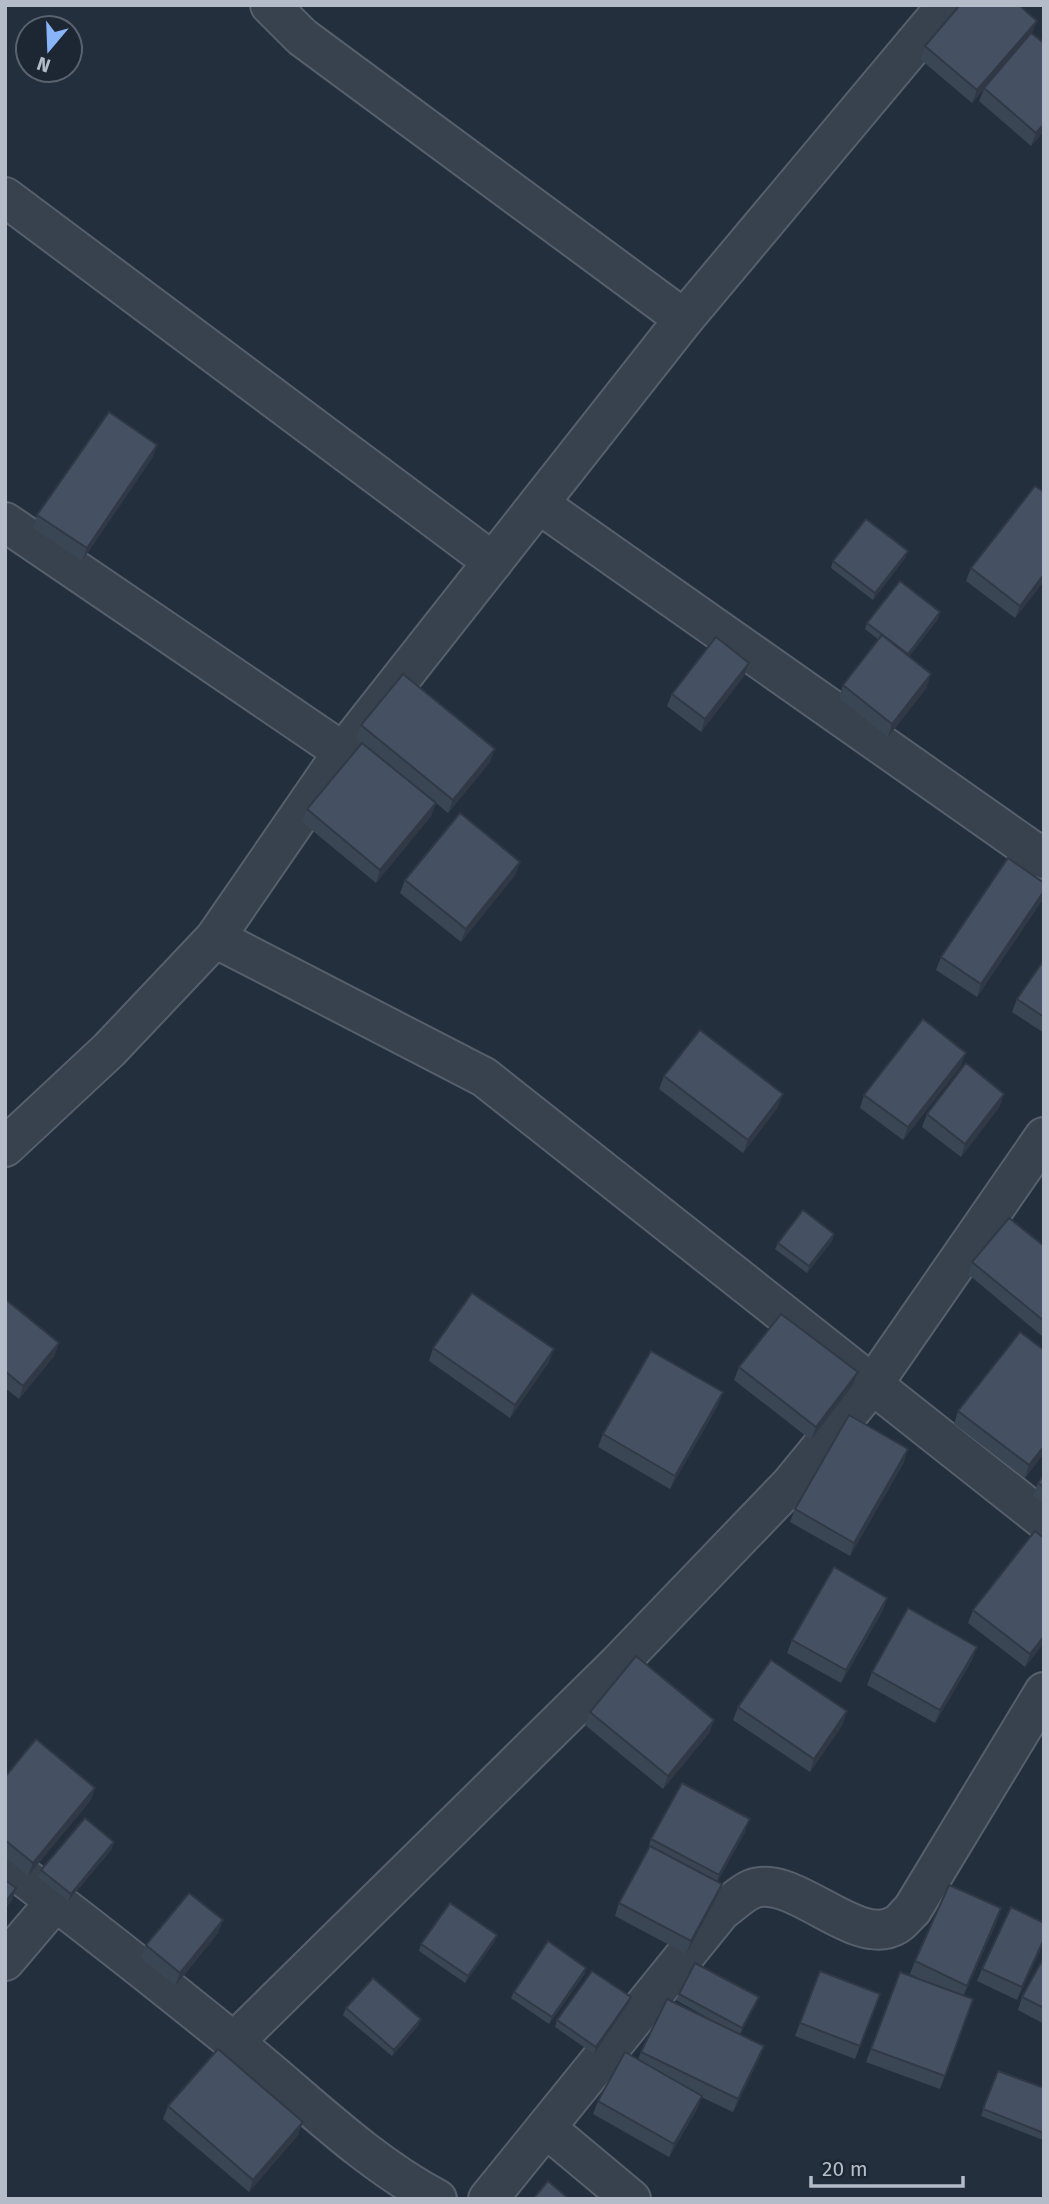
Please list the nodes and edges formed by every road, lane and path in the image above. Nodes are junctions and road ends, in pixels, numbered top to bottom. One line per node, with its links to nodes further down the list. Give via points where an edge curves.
1 (270, 5): 4 (street, via 302,37)
2 (947, 5): 4 (street)
3 (5, 197): 7 (street)
4 (684, 319): 5 (street)
5 (539, 504): 7 (street); 9 (street)
6 (5, 522): 8 (street)
7 (493, 562): 8 (street)
8 (342, 752): 10 (street)
9 (1044, 859)
10 (215, 939): 12 (street, via 109,1050); 13 (street, via 484,1077)
11 (1044, 1137): 13 (street)
12 (5, 1147)
13 (873, 1384): 14 (street); 19 (street, via 733,1547)
14 (1044, 1520)
15 (1044, 1692): 20 (street, via 912,1910 895,1926 875,1930 781,1890 754,1888 721,1911)
16 (5, 1863): 17 (street)
17 (56, 1901): 18 (street); 19 (street)
18 (5, 1961)
19 (234, 2042): 21 (street, via 373,2157)
20 (546, 2128): 22 (street); 23 (street)
21 (437, 2199)
22 (488, 2199)
23 (631, 2199)

